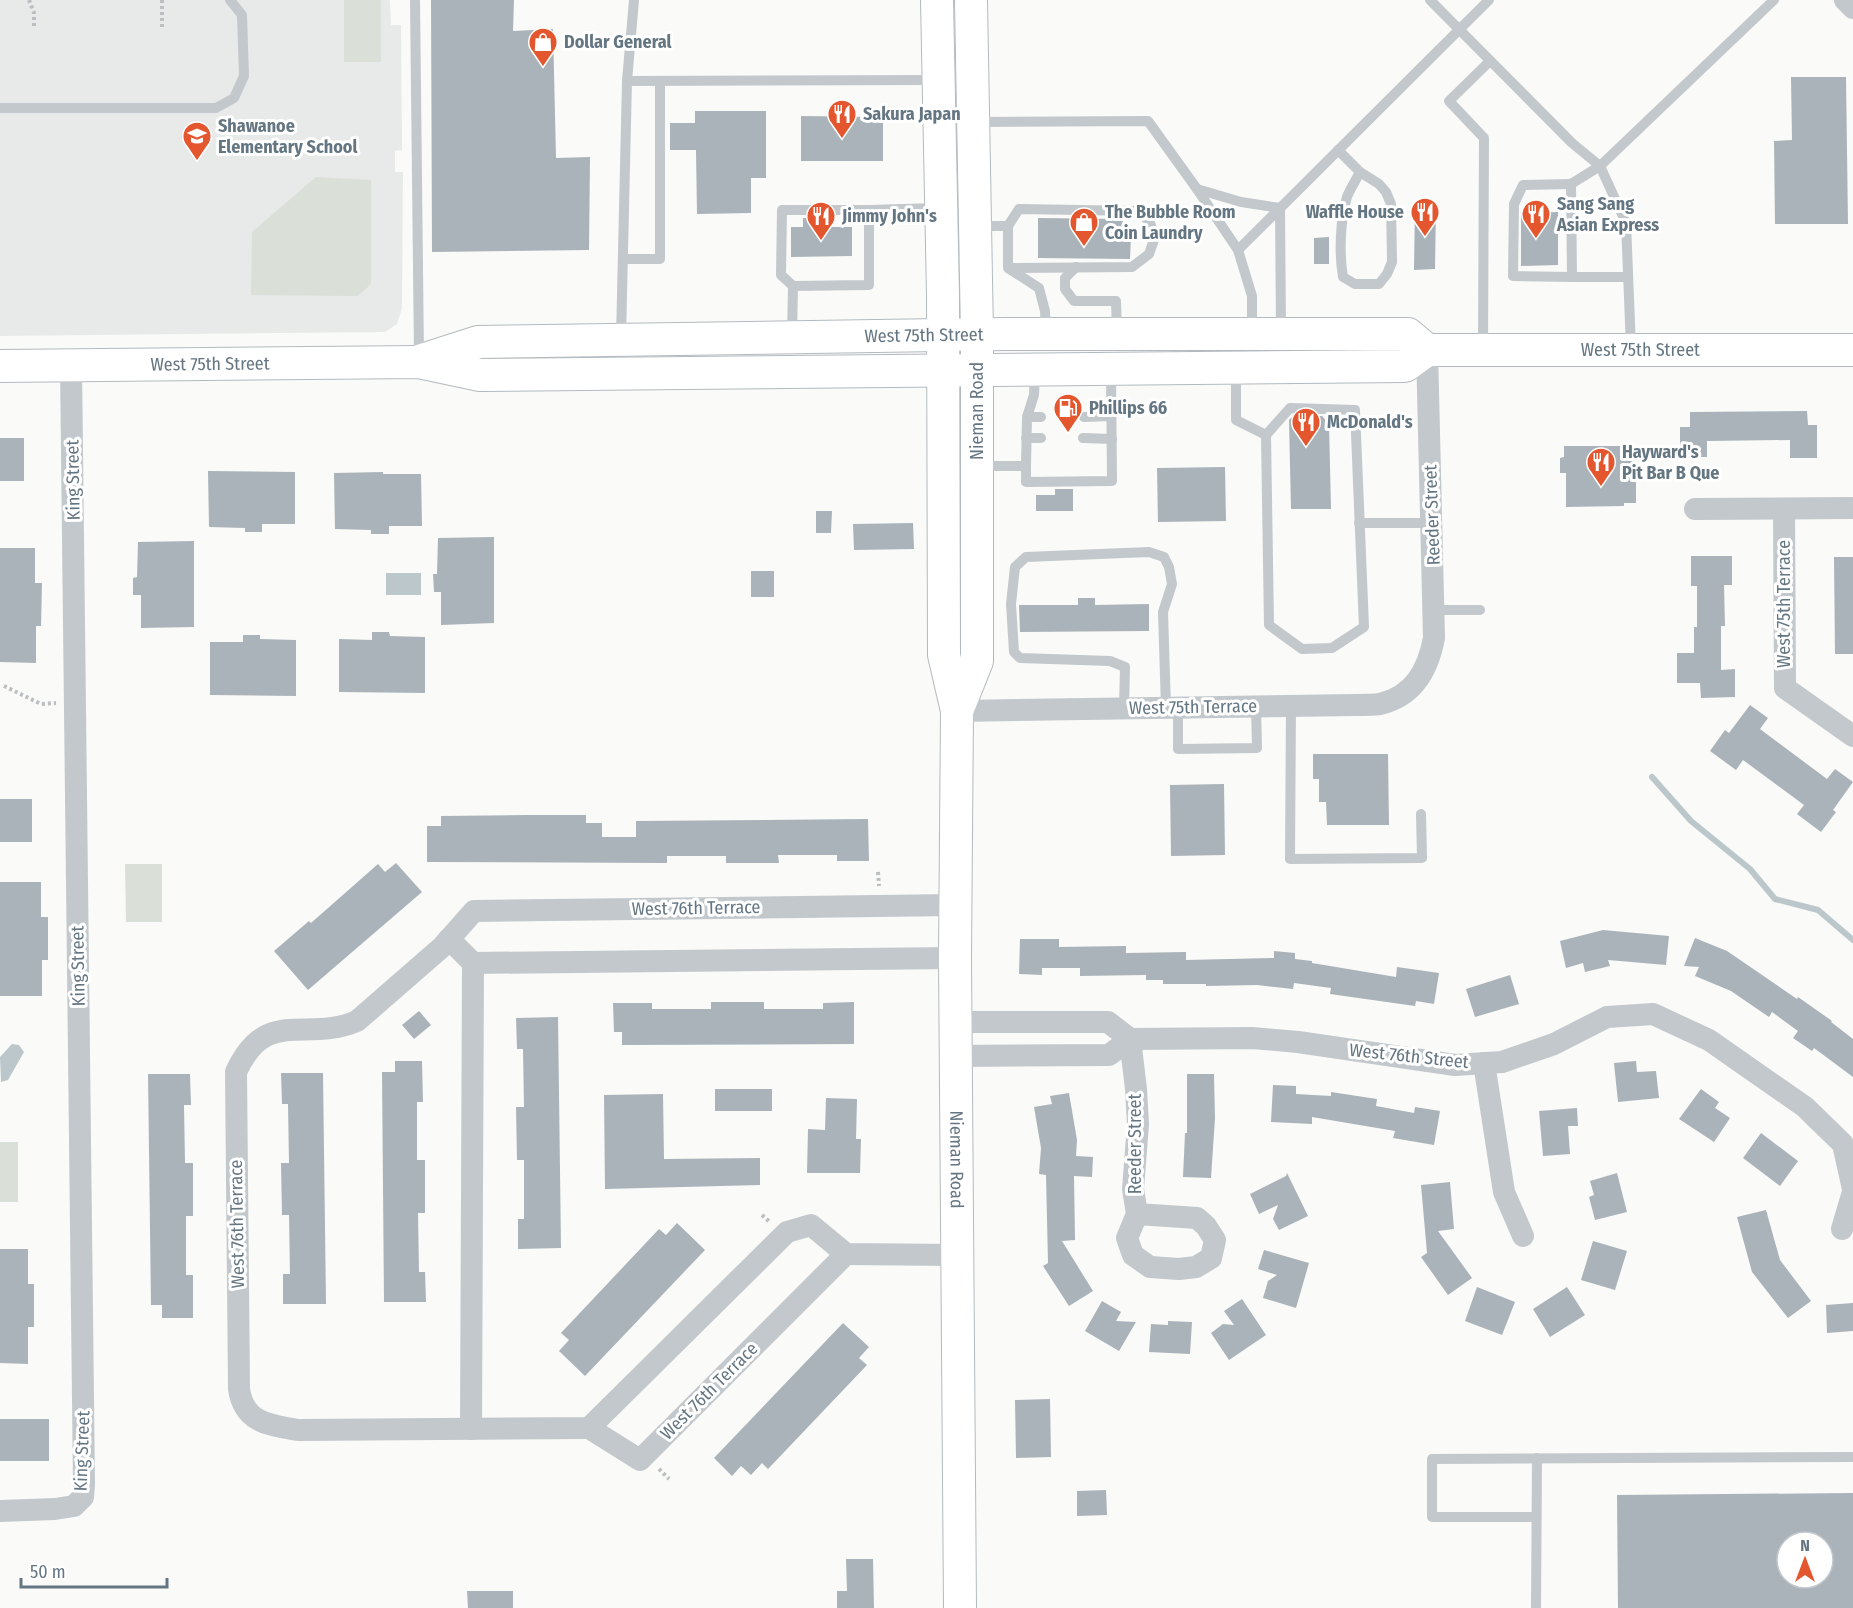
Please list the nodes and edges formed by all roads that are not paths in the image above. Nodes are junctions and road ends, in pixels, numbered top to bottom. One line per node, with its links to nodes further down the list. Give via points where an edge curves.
1 (230, 0): 16 (lane, via 242,15 244,76 234,98 216,108)
2 (415, 0): 46 (lane)
3 (634, 0): 14 (lane)
4 (937, 0): 13 (main road, Nieman Road)
5 (971, 0): 17 (main road, Nieman Road)
6 (1431, 0): 11 (lane)
7 (1489, 0): 11 (lane)
8 (1774, 0): 19 (lane)
9 (1845, 0): 10 (street)
10 (1853, 8)
11 (1459, 30): 12 (lane); 18 (lane)
12 (1490, 61): 19 (lane); 43 (lane, via 1449,101 1484,138)
13 (939, 80): 15 (lane); 23 (main road, Nieman Road)
14 (627, 81): 15 (lane); 29 (lane)
15 (660, 81): 29 (lane, via 660,259)
16 (0, 108)
17 (973, 122): 22 (lane, via 1148,121); 26 (main road, Nieman Road)
18 (1338, 150): 20 (lane); 24 (lane)
19 (1600, 166): 21 (lane); 33 (lane, via 1626,223)
20 (1360, 172): 20 (lane, via 1347,197 1344,214 1340,258 1343,277 1355,284 1379,284 1392,262 1391,204 1379,184)
21 (1571, 184): 32 (lane); 32 (lane, via 1523,185 1514,204 1513,276)
22 (1197, 189): 24 (lane); 28 (lane)
23 (941, 208): 25 (lane); 39 (main road, Nieman Road)
24 (1280, 208): 28 (lane); 37 (lane)
25 (869, 210): 34 (lane, via 869,285); 34 (lane, via 782,210 782,275)
26 (975, 226): 27 (lane); 38 (main road, Nieman Road)
27 (1008, 226): 30 (lane, via 1019,209 1140,211 1150,223 1155,237 1149,254 1132,267); 31 (lane)
28 (1238, 250): 37 (lane)
29 (623, 259): 41 (lane)
30 (1076, 267): 31 (lane); 36 (lane, via 1065,278 1065,289 1074,301 1116,301)
31 (1008, 268): 35 (lane, via 1039,288)
32 (1572, 277): 33 (lane)
33 (1628, 277): 44 (lane)
34 (793, 286): 40 (lane)
35 (1046, 334): 36 (main road, West 75th Street); 38 (main road, West 75th Street)
36 (1117, 334): 37 (main road, West 75th Street)
37 (1267, 334): 42 (main road, West 75th Street, via 1408,334)
38 (977, 335): 39 (main road, West 75th Street); 51 (main road, Nieman Road)
39 (942, 336): 40 (main road, West 75th Street); 53 (main road, Nieman Road)
40 (792, 339): 41 (main road, West 75th Street)
41 (621, 340): 46 (main road, West 75th Street, via 478,342)
42 (1427, 350): 43 (main road, West 75th Street); 49 (main road, West 75th Street, via 1405,366); 69 (street, Reeder Street)
43 (1483, 350): 44 (main road, West 75th Street)
44 (1631, 350): 45 (main road, West 75th Street)
45 (1853, 350)
46 (419, 362): 47 (main road, West 75th Street); 53 (main road, West 75th Street, via 480,375)
47 (72, 365): 48 (main road, West 75th Street); 98 (street, King Street, via 84,1485 83,1497 74,1506)
48 (0, 366)
49 (1236, 366): 50 (main road, West 75th Street); 58 (lane, via 1236,420)
50 (1110, 368): 52 (main road, West 75th Street); 54 (lane)
51 (977, 370): 52 (main road, West 75th Street); 53 (main road, West 75th Street); 63 (main road, Nieman Road)
52 (1035, 370): 55 (lane, via 1034,395)
53 (943, 371): 77 (main road, Nieman Road, via 944,656)
54 (1111, 416): 57 (lane); 62 (lane)
55 (1027, 417): 56 (lane); 59 (lane)
56 (1041, 417)
57 (1084, 417)
58 (1266, 435): 68 (lane, via 1290,408 1354,410); 68 (lane, via 1269,625 1302,649 1332,648 1364,627)
59 (1026, 438): 60 (lane); 64 (lane)
60 (1041, 438)
61 (1083, 438): 62 (lane)
62 (1112, 439): 64 (lane, via 1112,481 1026,482)
63 (977, 466): 64 (lane); 77 (main road, Nieman Road, via 977,661)
64 (1026, 466)
65 (1853, 508): 67 (street)
66 (1695, 509): 67 (street)
67 (1784, 509): 78 (street, West 75th Terrace, via 1785,688)
68 (1359, 523): 69 (lane)
69 (1432, 524): 70 (street, Reeder Street)
70 (1434, 610): 71 (lane); 72 (street, Reeder Street, via 1430,660)
71 (1480, 610)
72 (1421, 677): 74 (street, West 75th Terrace, via 1401,696 1380,704)
73 (1256, 706): 74 (street, West 75th Terrace); 76 (street, West 75th Terrace); 76 (lane, via 1257,748 1178,749)
74 (1291, 706): 79 (lane, via 1290,859 1422,858)
75 (1124, 708): 76 (street, West 75th Terrace); 76 (lane, via 1125,668 1110,661 1020,658 1014,652 1011,604 1015,567 1026,557 1149,552 1164,557 1172,584 1163,612); 77 (street, West 75th Terrace)
76 (1172, 708)
77 (957, 711): 80 (main road, Nieman Road)
78 (1853, 736)
79 (1421, 814)
80 (955, 905): 81 (street, West 76th Terrace, via 474,911); 82 (main road, Nieman Road)
81 (449, 939): 83 (street); 95 (street, West 76th Terrace, via 357,1021 345,1026 267,1034 255,1042 236,1072 239,1389 246,1412 275,1426 298,1430)
82 (955, 958): 83 (street); 84 (main road, Nieman Road)
83 (473, 963): 95 (street)
84 (955, 1022): 85 (street, via 1108,1022); 86 (main road, Nieman Road)
85 (1130, 1040): 86 (street, West 76th Street, via 1109,1055); 87 (street, West 76th Street, via 1252,1038 1455,1065); 89 (street, Reeder Street, via 1137,1101 1133,1189)
86 (955, 1056): 93 (main road, Nieman Road)
87 (1484, 1063): 88 (street, West 76th Street, via 1502,1062 1554,1044 1607,1017 1653,1014 1709,1040 1805,1107 1843,1144); 91 (street, via 1504,1192)
88 (1853, 1191): 90 (street, West 76th Street)
89 (1137, 1214)
90 (1842, 1229)
91 (1523, 1236)
92 (846, 1254): 93 (street); 94 (street, via 811,1225 787,1232); 94 (street, West 76th Terrace, via 640,1460)
93 (957, 1255): 100 (main road, Nieman Road)
94 (589, 1428): 95 (street, West 76th Terrace)
95 (471, 1429)
96 (1853, 1457): 97 (lane)
97 (1537, 1458): 99 (lane); 99 (lane, via 1432,1459 1432,1517)
98 (9, 1510)
99 (1536, 1517): 101 (lane)
100 (960, 1608)
101 (1536, 1608)

